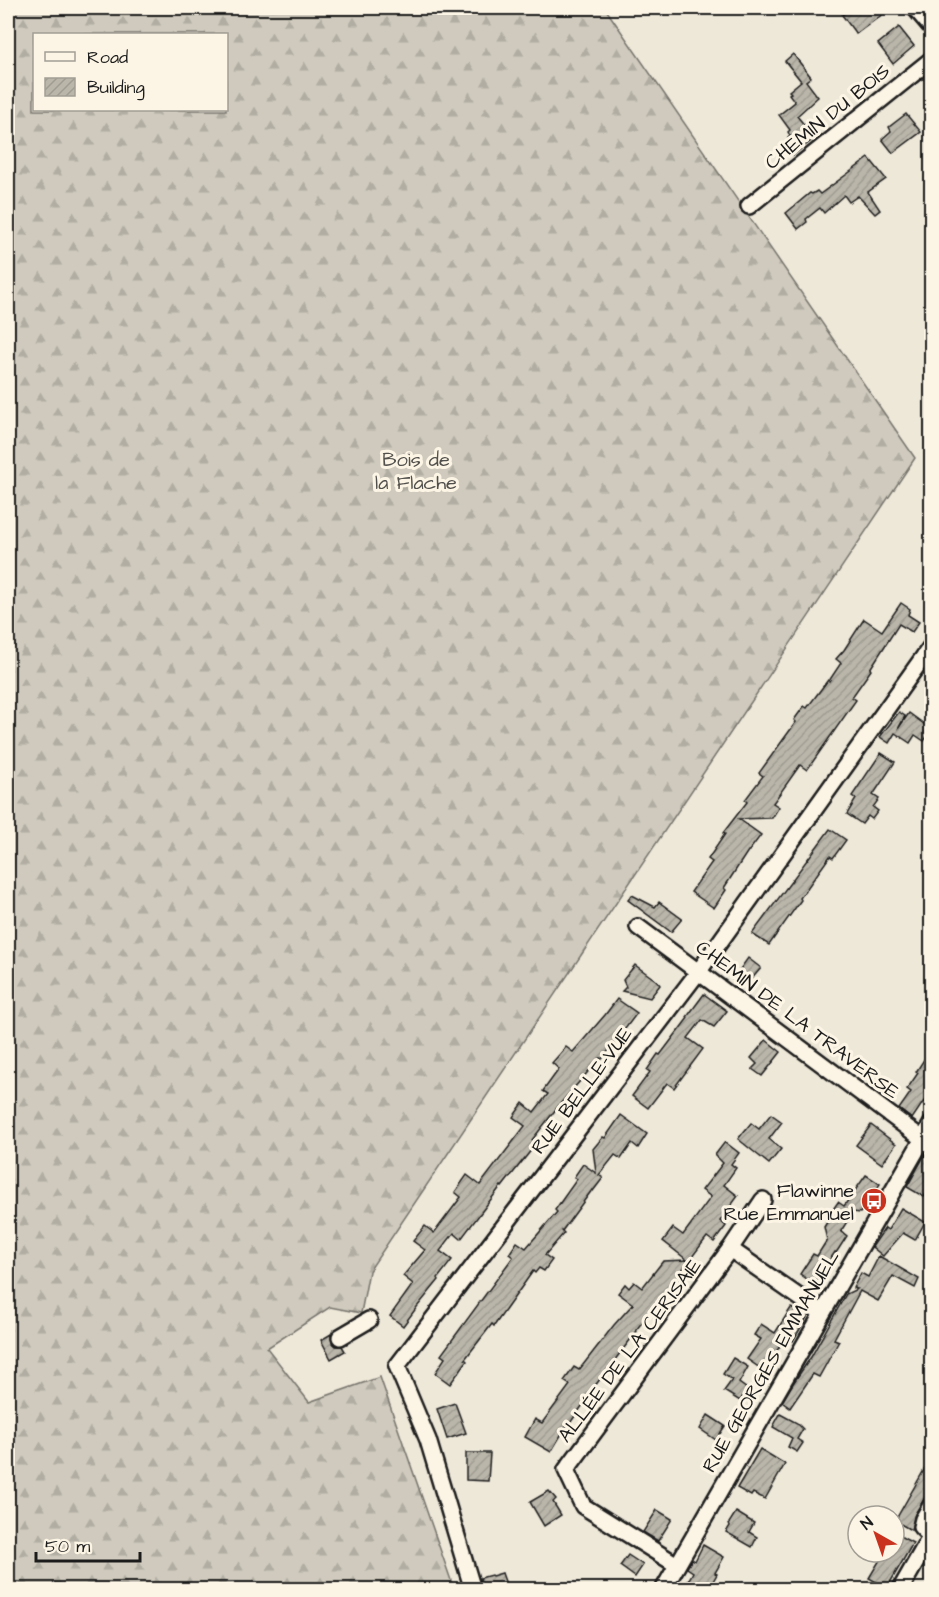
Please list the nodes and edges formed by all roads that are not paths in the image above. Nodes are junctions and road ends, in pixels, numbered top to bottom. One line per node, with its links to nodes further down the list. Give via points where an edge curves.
1 (915, 8): 2 (street)
2 (932, 28)
3 (932, 59): 4 (street, CHEMIN DU BOIS)
4 (749, 206)
5 (932, 645): 7 (street, RUE BELLE-VUE)
6 (638, 927): 7 (street, CHEMIN DE LA TRAVERSE)
7 (699, 971): 9 (street, CHEMIN DE LA TRAVERSE); 18 (street, RUE BELLE-VUE, via 397,1366 428,1440)
8 (932, 1123): 9 (street, RUE GEORGES EMMANUEL)
9 (927, 1142): 12 (street, RUE GEORGES EMMANUEL)
10 (763, 1200): 11 (street, ALLÉE DE LA CERISAIE)
11 (730, 1249): 12 (street); 17 (street, ALLÉE DE LA CERISAIE, via 566,1470 583,1506)
12 (822, 1313): 17 (street, RUE GEORGES EMMANUEL)
13 (369, 1320): 14 (street)
14 (340, 1337)
15 (932, 1504): 16 (street, via 921,1527)
16 (931, 1535): 20 (street)
17 (677, 1564): 19 (street, RUE GEORGES EMMANUEL)
18 (473, 1590)
19 (663, 1590)
20 (900, 1590)

